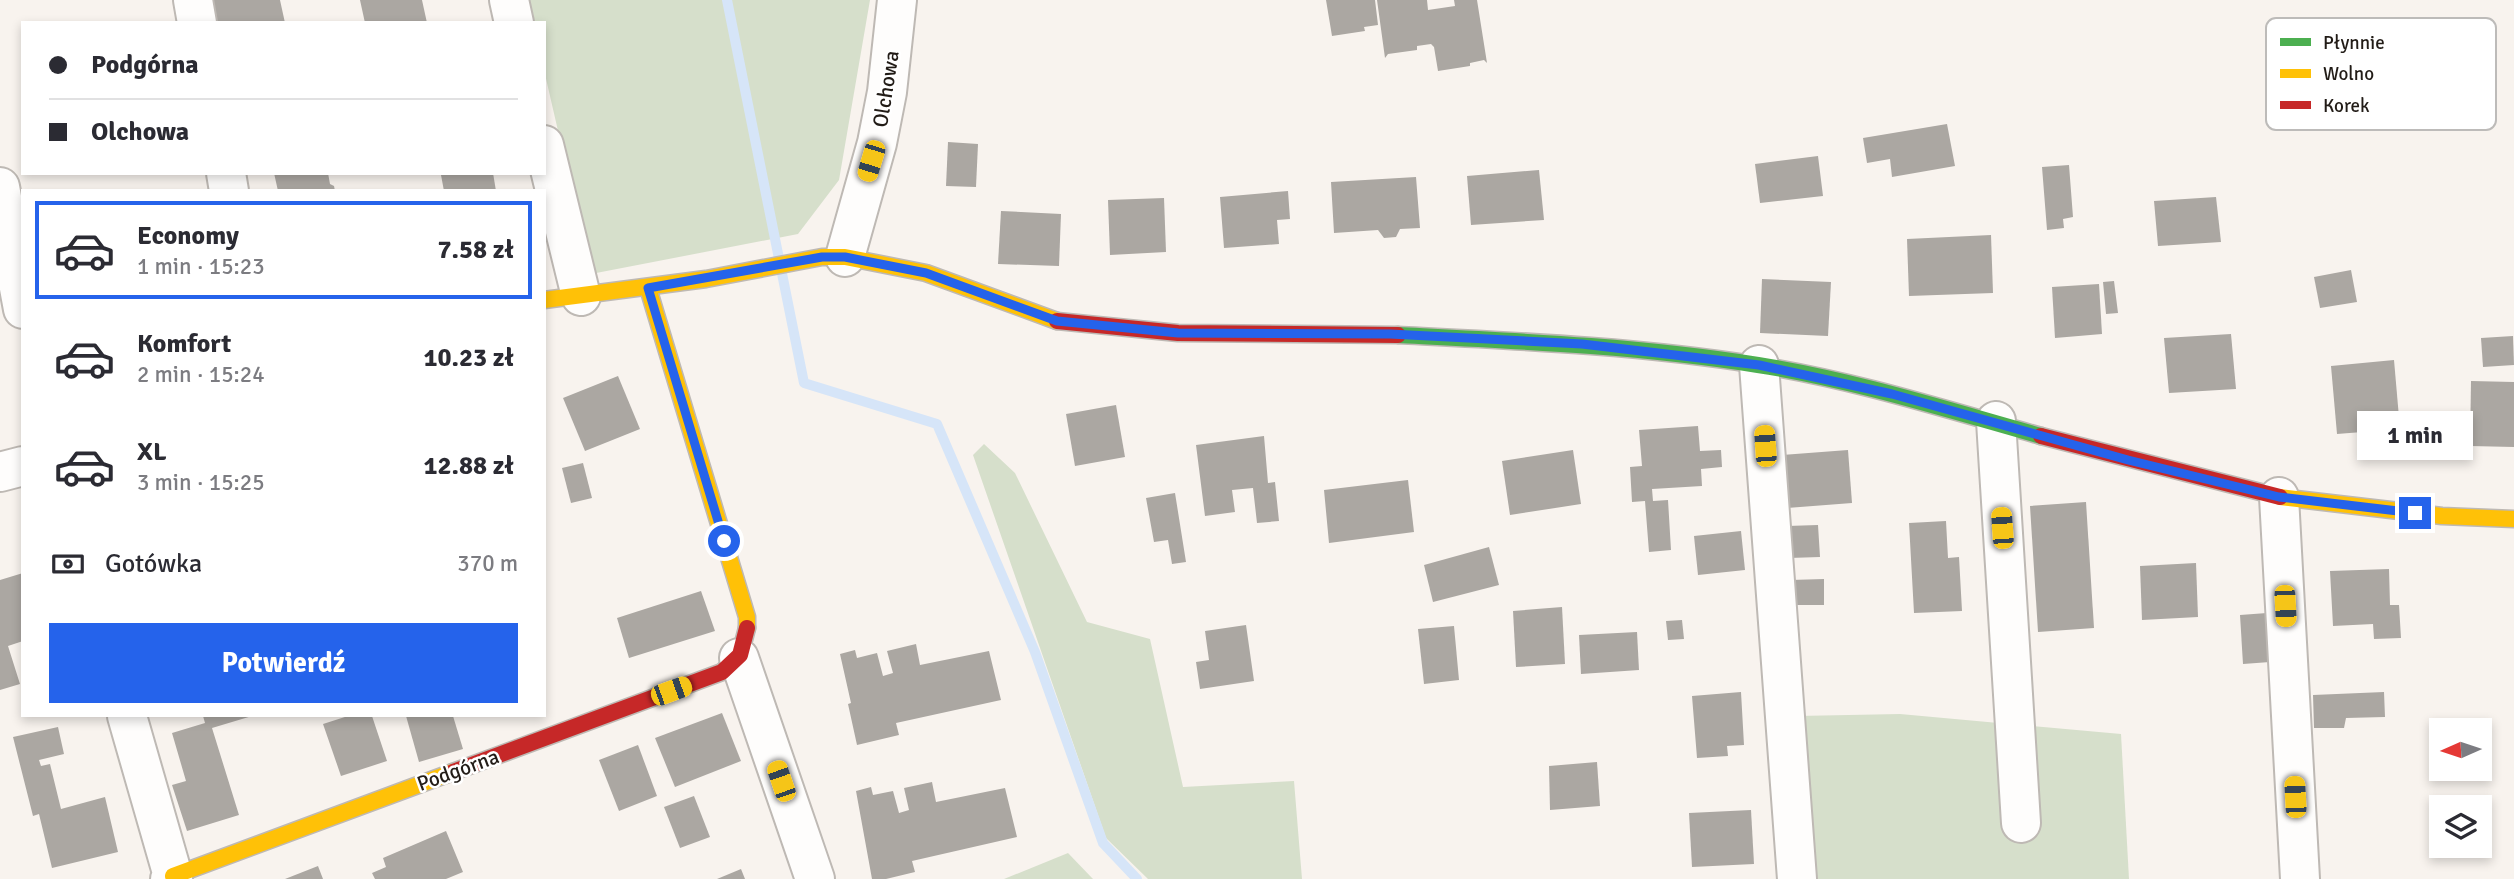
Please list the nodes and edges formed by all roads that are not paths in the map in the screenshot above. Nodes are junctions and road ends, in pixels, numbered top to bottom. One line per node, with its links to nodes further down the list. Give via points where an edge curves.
1 (193, 0): 4 (street)
2 (509, 0): 5 (street)
3 (897, 0): 8 (street, Olchowa, via 877,143)
4 (197, 21)
5 (514, 21)
6 (546, 161): 11 (street)
7 (0, 187): 10 (street)
8 (845, 257): 9 (street, via 798,260); 12 (street, via 926,273 1057,321 1178,333 1390,334 1582,344)
9 (648, 288): 11 (street); 18 (street, via 747,617 747,642)
10 (21, 298)
11 (563, 298)
12 (1759, 365): 13 (street); 23 (street)
13 (1996, 421): 16 (street); 20 (street)
14 (21, 467): 15 (street)
15 (0, 472)
16 (2279, 497): 17 (street, via 2442,516); 24 (street)
17 (2514, 519)
18 (739, 658): 21 (street, Podgórna, via 722,672); 22 (street)
19 (127, 717): 21 (street, Podgórna)
20 (2021, 823)
21 (171, 878)
22 (815, 879)
23 (1797, 879)
24 (2300, 879)

